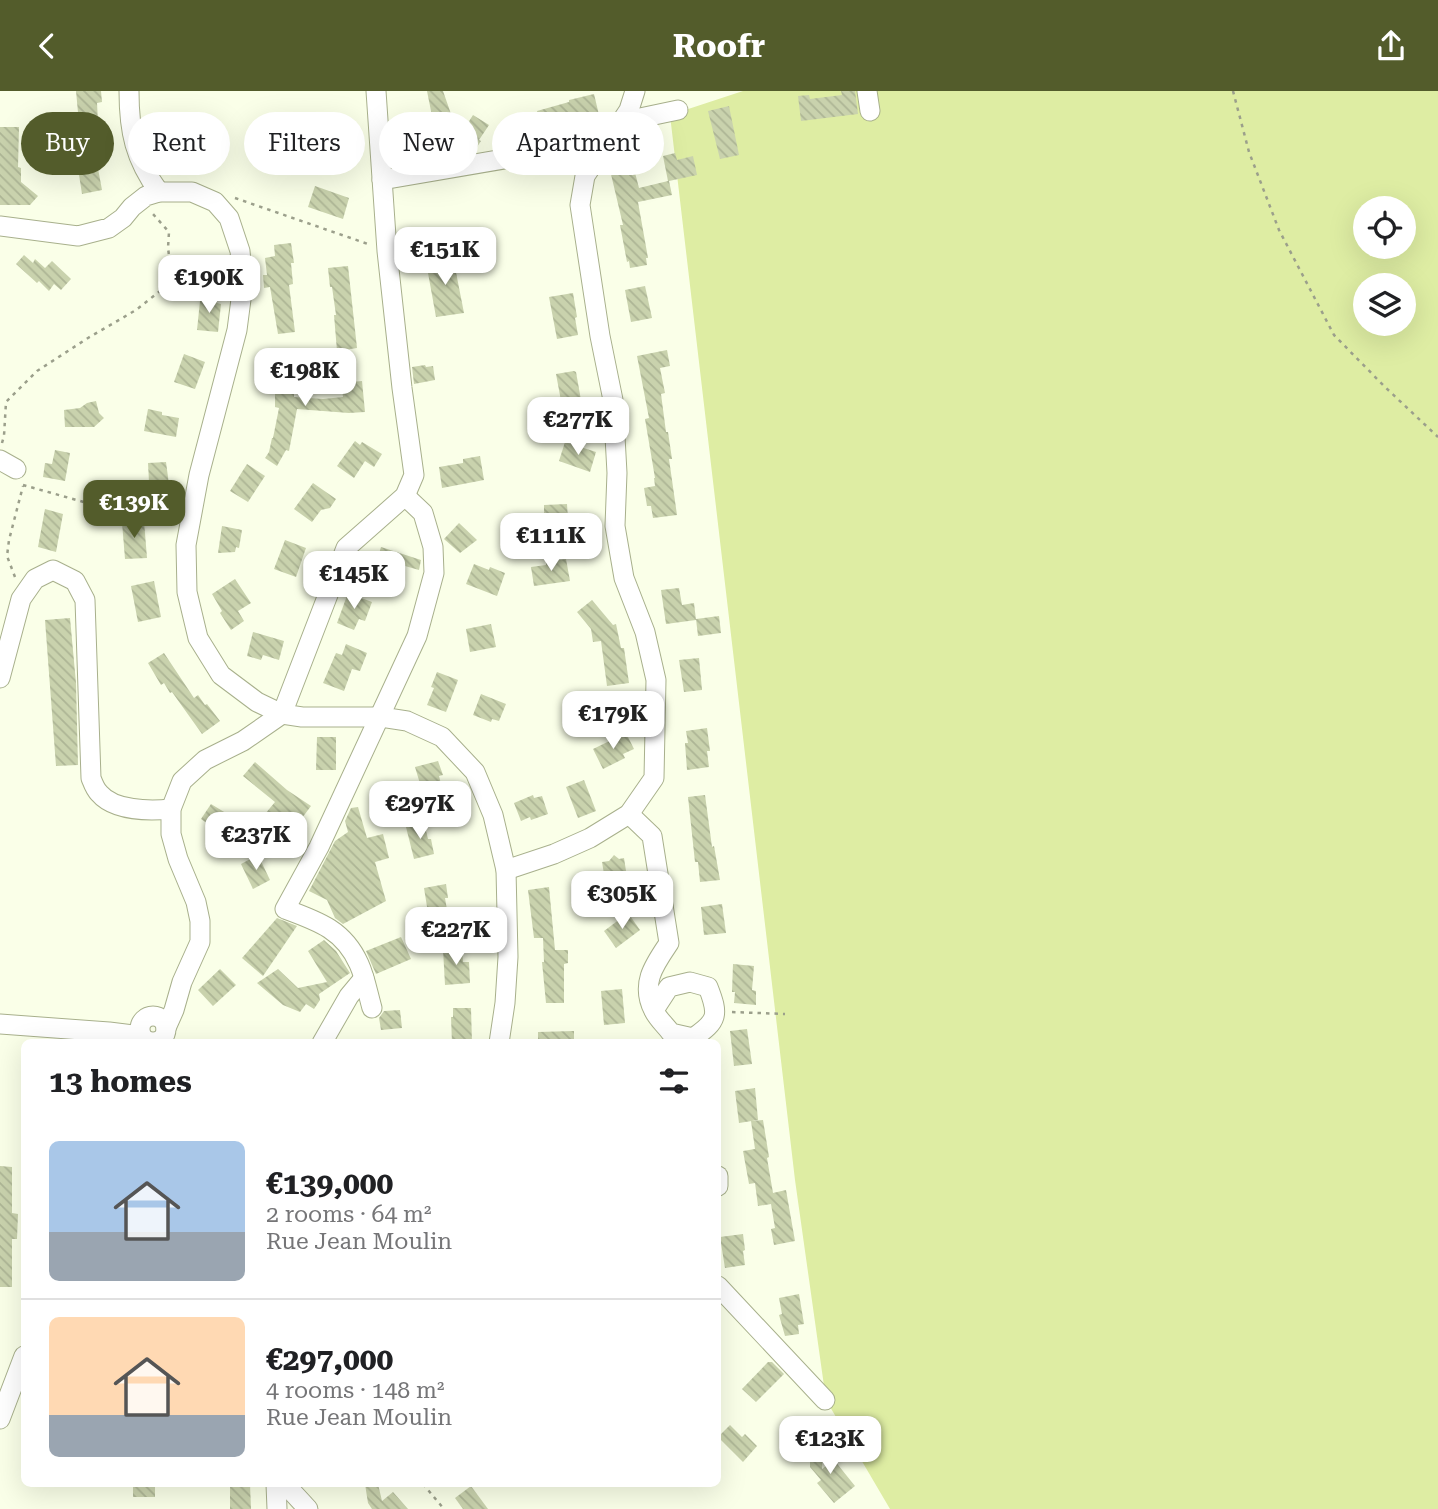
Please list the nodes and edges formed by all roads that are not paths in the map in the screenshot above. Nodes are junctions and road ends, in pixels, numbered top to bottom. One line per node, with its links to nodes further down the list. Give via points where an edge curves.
1 (129, 91): 12 (street, via 133,142)
2 (376, 91): 11 (street)
3 (635, 91): 7 (street)
4 (867, 91): 6 (street)
5 (678, 110): 8 (street)
6 (870, 111)
7 (628, 112)
8 (664, 113)
9 (492, 161): 11 (street)
10 (586, 175): 19 (street, via 580,205 613,400 615,526 624,578 645,632 656,680 654,778)
11 (382, 180): 14 (street, via 414,475)
12 (159, 193): 13 (street, via 146,196 108,228 78,236); 16 (street, via 191,192 215,202 229,218 240,251 243,284 237,330 199,475 186,545 187,592 198,638 221,675)
13 (0, 226)
14 (405, 496): 16 (street, via 346,548); 17 (street, via 423,513 433,547 434,573 417,636)
15 (0, 678): 18 (street, via 21,599 35,579 53,570 75,581 85,600 91,778 97,792 111,803 149,811)
16 (282, 714): 17 (street); 18 (street, via 205,760 182,781)
17 (379, 717): 20 (street, via 407,721 442,737 475,772 494,815); 21 (street, via 285,909 340,935)
18 (171, 809): 25 (street, via 171,835 196,902 200,942)
19 (629, 814): 20 (street, via 590,838); 23 (street, via 652,837 669,943 647,985)
20 (506, 870): 28 (street, via 508,957)
21 (363, 978): 22 (street); 27 (street)
22 (372, 1007)
23 (654, 1010): 29 (street, via 671,1033); 30 (street, via 669,987 690,982 708,987 715,1016)
24 (0, 1024): 26 (street)
25 (156, 1033): 26 (street)
26 (52, 1035)
27 (324, 1039)
28 (500, 1039)
29 (691, 1039)
30 (695, 1039)
31 (721, 1289): 33 (street)
32 (21, 1364): 34 (street)
33 (825, 1399)
34 (0, 1419)
35 (276, 1487): 37 (street)
36 (288, 1487): 38 (street)
37 (277, 1509)
38 (308, 1509)

